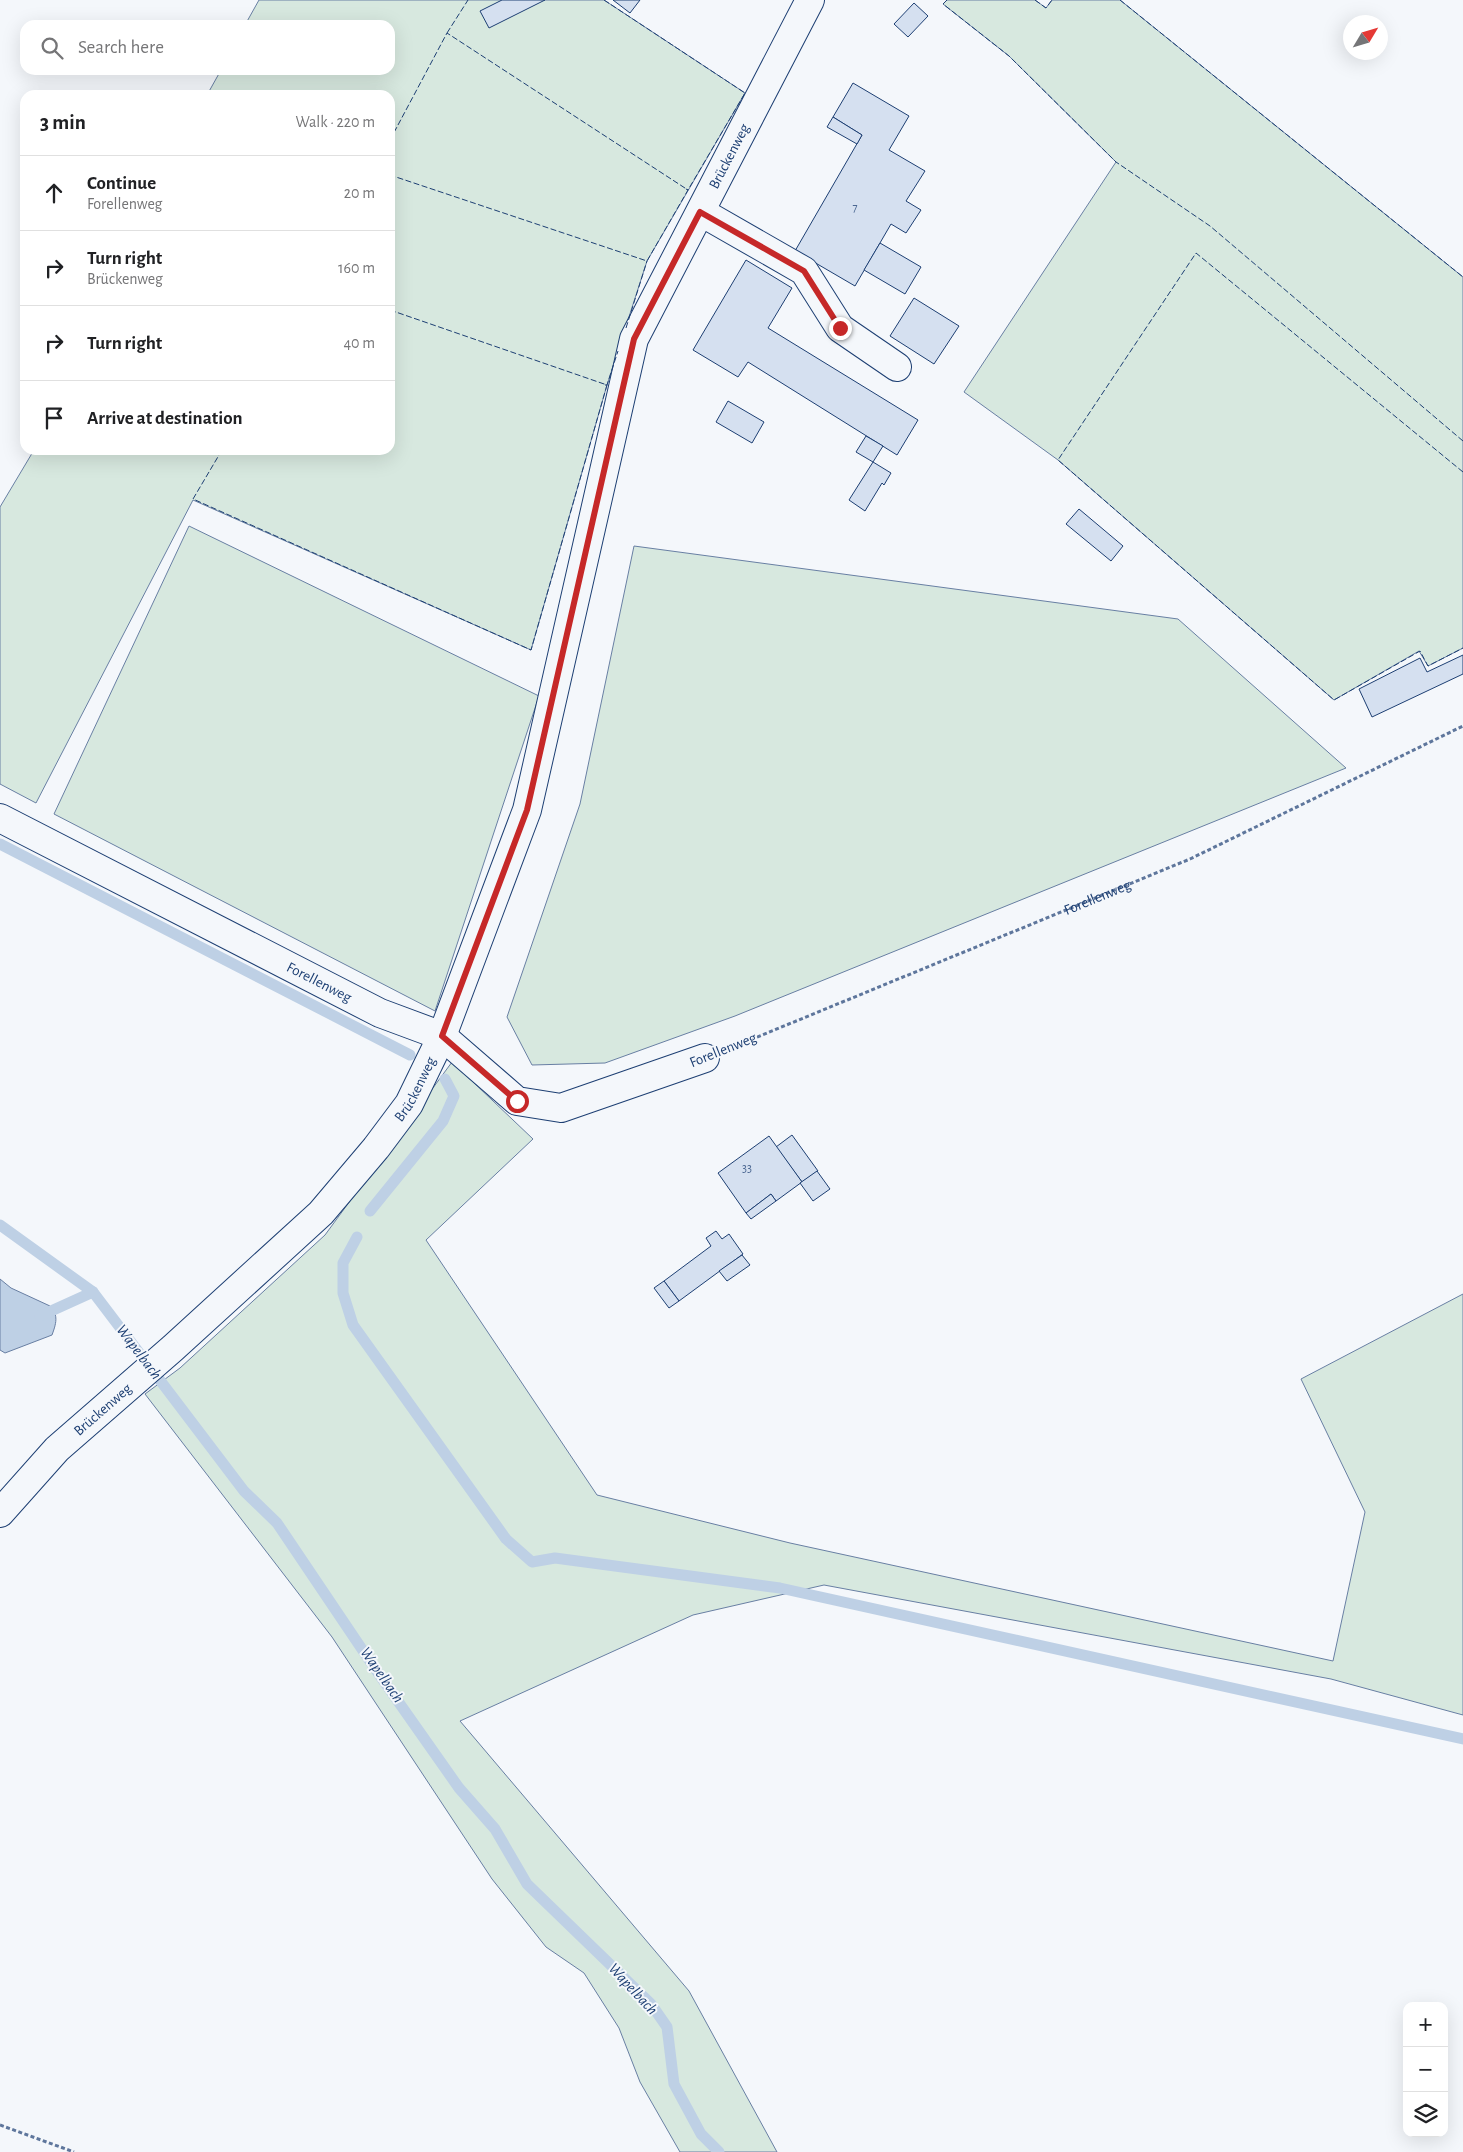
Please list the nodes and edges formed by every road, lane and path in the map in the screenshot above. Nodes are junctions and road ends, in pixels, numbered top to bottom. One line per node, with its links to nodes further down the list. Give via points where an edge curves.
1 (810, 0): 2 (street, Brückenweg)
2 (700, 212): 3 (street, via 804,271 840,328); 6 (street, Brückenweg, via 634,339 527,810)
3 (896, 367)
4 (1463, 726): 7 (path, Forellenweg, via 1190,859)
5 (0, 818): 6 (street, Forellenweg, via 380,1013)
6 (442, 1036): 7 (street, Forellenweg, via 517,1101 561,1108); 8 (street, Brückenweg, via 409,1104 321,1214 57,1449)
7 (705, 1058)
8 (0, 1513)
9 (0, 2125): 10 (path)
10 (74, 2152)

